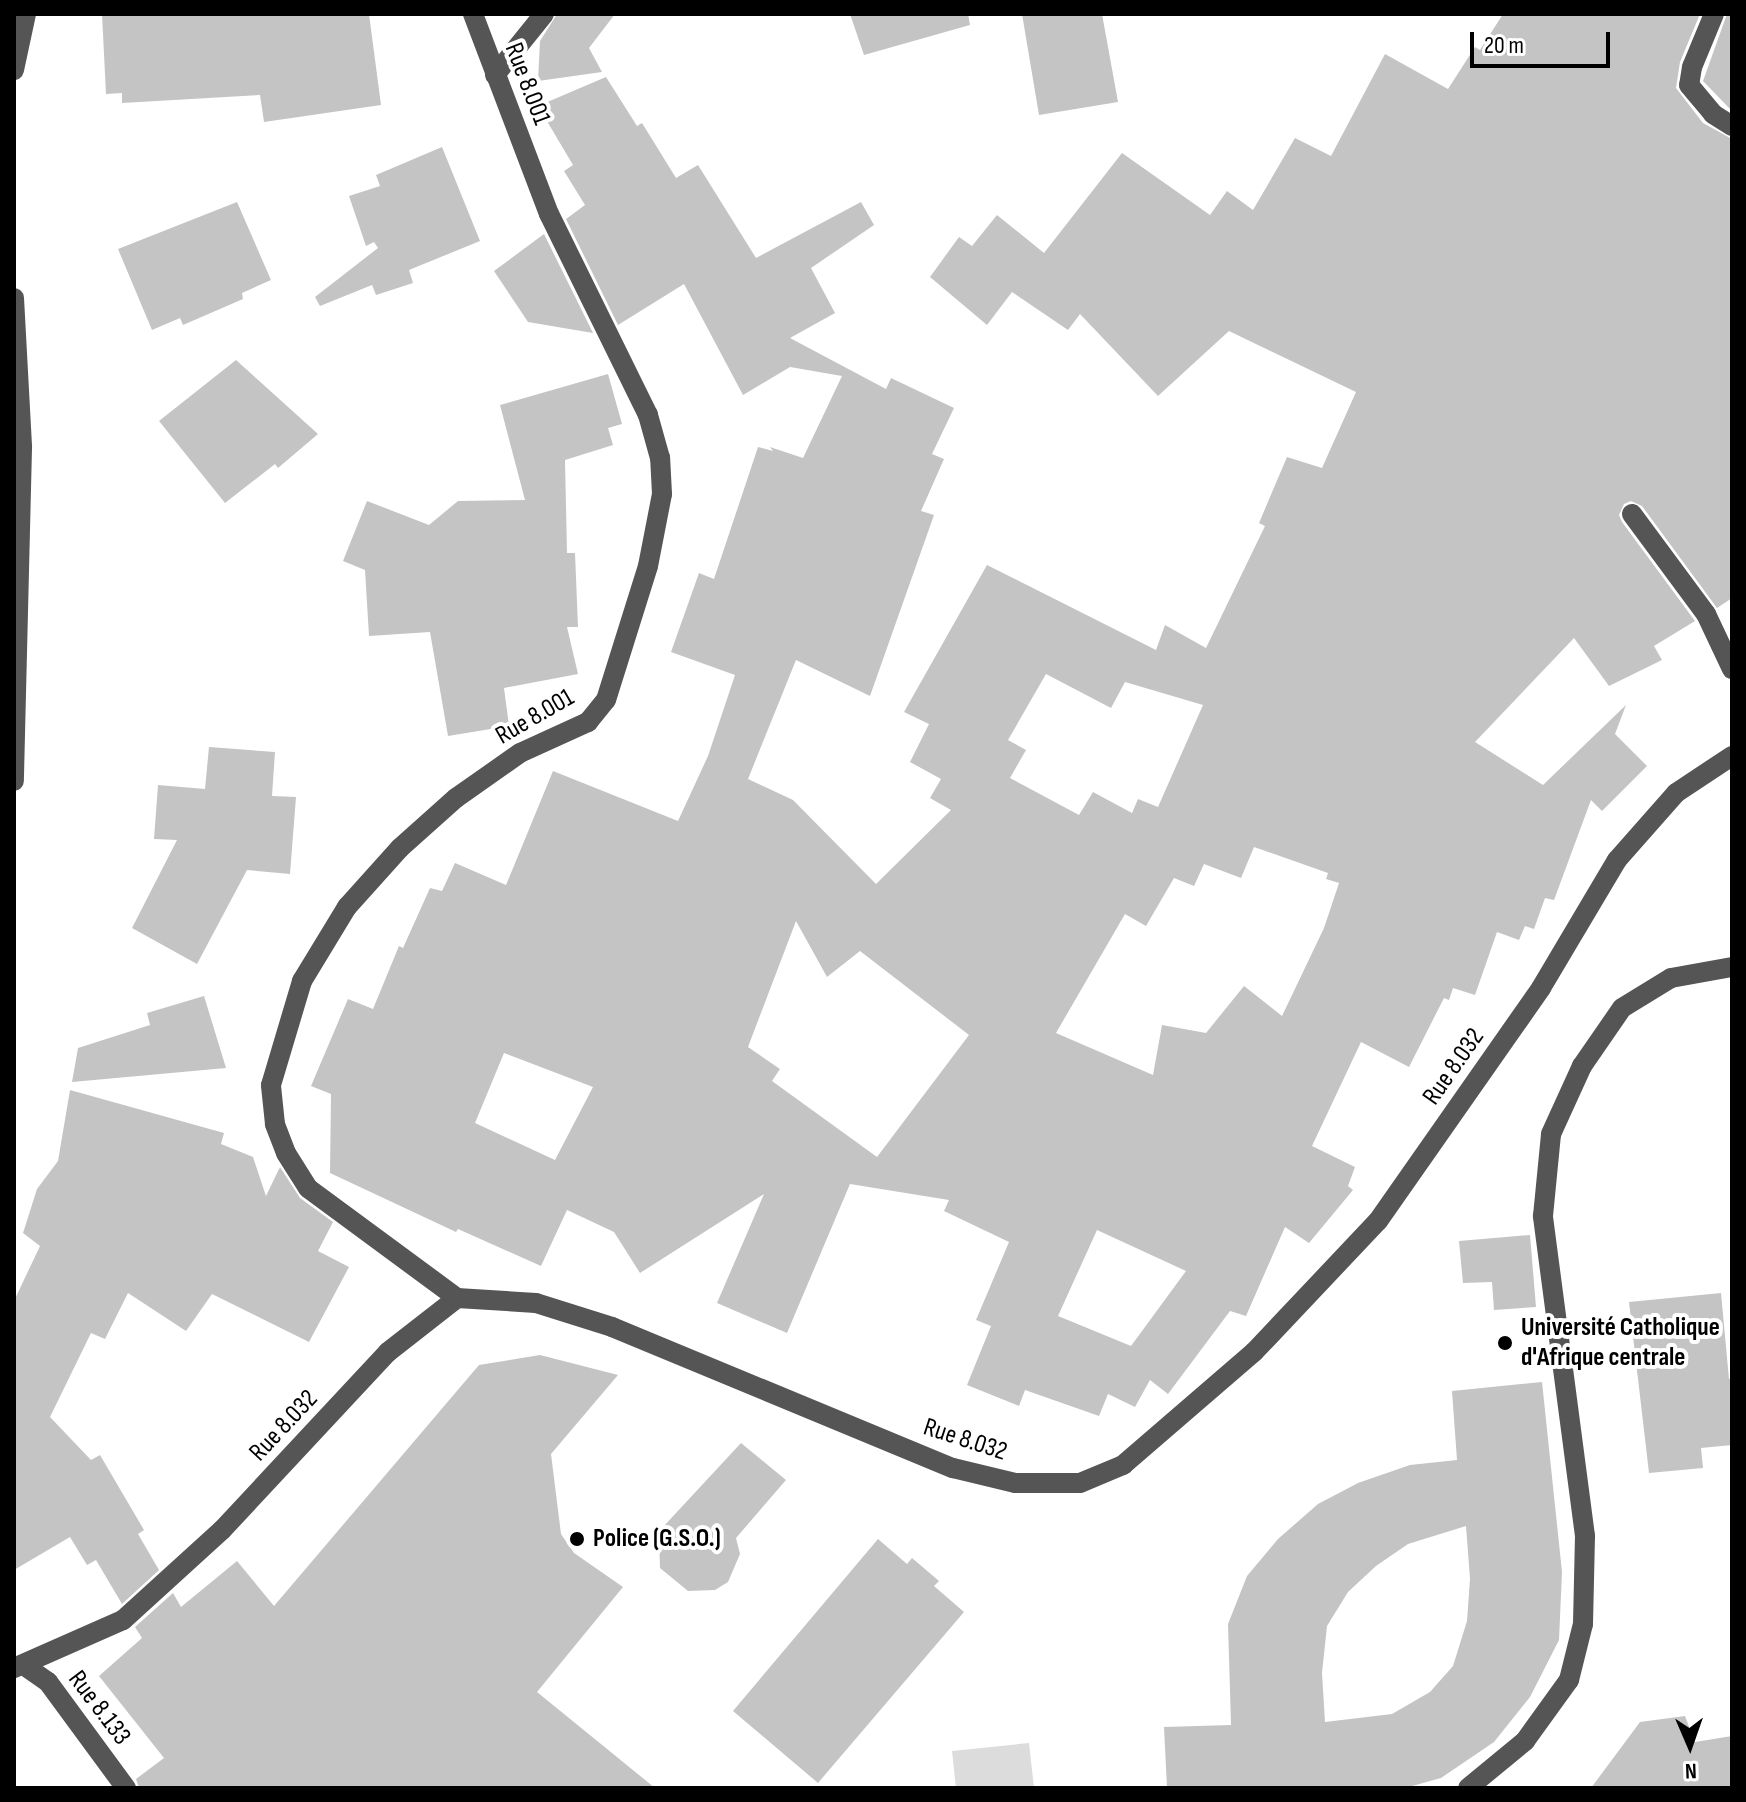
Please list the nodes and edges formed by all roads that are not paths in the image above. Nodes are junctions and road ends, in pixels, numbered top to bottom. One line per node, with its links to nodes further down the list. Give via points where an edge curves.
1 (26, 14): 5 (street)
2 (473, 14): 6 (street, Rue 8.001)
3 (544, 14): 6 (street)
4 (1714, 14): 7 (street, via 1689,85 1713,114)
5 (14, 70)
6 (495, 75): 14 (street, Rue 8.001, via 549,214 648,415 660,458 662,494 648,566 606,700 588,722 520,753 456,798 400,848 347,907 302,981 271,1085 280,1139 308,1188)
7 (1732, 126)
8 (14, 298): 12 (street, via 22,448)
9 (1632, 514): 10 (street, via 1706,614)
10 (1732, 671)
11 (1732, 756): 14 (street, Rue 8.032, via 1676,793 1617,860 1541,988 1378,1221 1254,1352 1123,1465 1080,1483 1015,1483 953,1468 612,1327 536,1303)
12 (14, 781)
13 (1732, 967): 17 (street, via 1671,978 1622,1008 1582,1066 1551,1134 1543,1216 1585,1536 1583,1624 1569,1680 1525,1741)
14 (457, 1298): 15 (street, Rue 8.032, via 388,1352 222,1530 123,1620)
15 (19, 1667): 16 (street, Rue 8.133, via 48,1682)
16 (126, 1788)
17 (1468, 1788)

